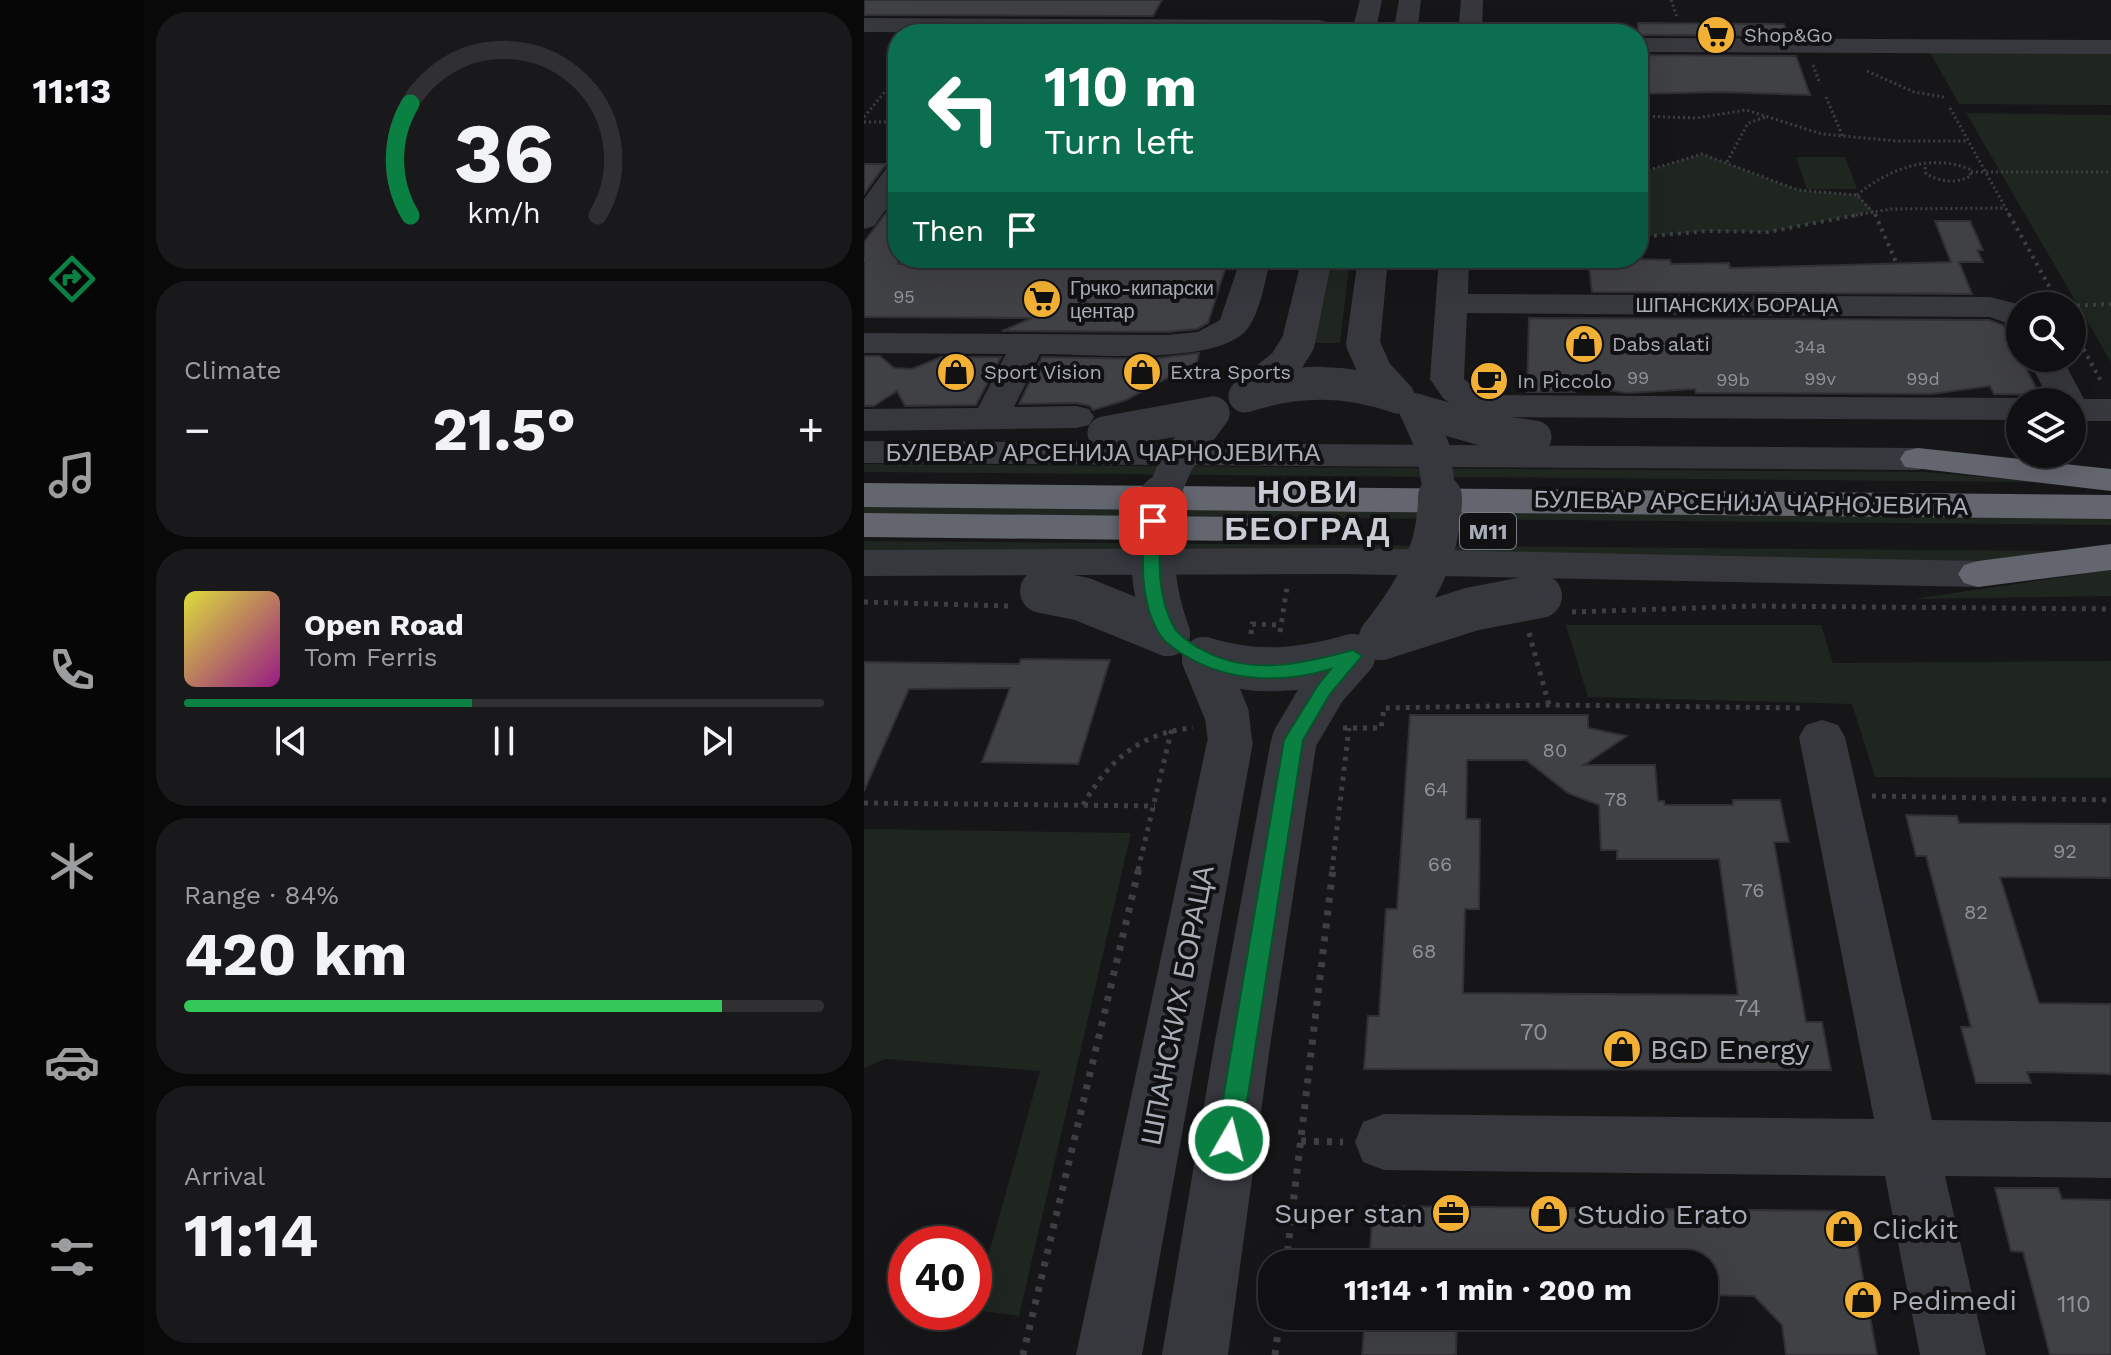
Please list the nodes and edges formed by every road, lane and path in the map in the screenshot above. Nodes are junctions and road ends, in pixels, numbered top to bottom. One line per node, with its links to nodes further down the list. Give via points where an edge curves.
1 (1371, 0): 9 (street)
2 (1410, 0): 10 (street)
3 (1472, 0): 11 (street)
4 (1671, 0): 5 (path)
5 (1677, 17)
6 (1174, 19): 7 (street)
7 (1320, 23): 8 (street)
8 (1092, 24)
9 (1365, 24)
10 (1406, 24)
11 (1471, 24)
12 (864, 25): 13 (street)
13 (888, 25)
14 (1648, 45): 15 (street)
15 (2111, 47)
16 (1815, 70): 17 (path)
17 (1827, 70)
18 (1863, 70): 21 (path, via 1914,92)
19 (888, 89): 25 (path)
20 (1826, 97): 27 (path)
21 (1944, 97)
22 (1950, 108): 28 (path)
23 (1648, 116): 24 (path, via 1687,118 1746,110)
24 (1768, 116): 27 (path, via 1805,131); 29 (path, via 1748,123)
25 (864, 120): 26 (path)
26 (888, 121)
27 (1843, 137): 28 (path)
28 (1968, 141): 33 (path)
29 (1727, 162): 31 (path, via 1702,154); 36 (path, via 1798,190)
30 (1925, 166): 32 (path, via 1949,162); 32 (path, via 1926,174 1941,180 1960,181); 36 (path, via 1889,173)
31 (1648, 169)
32 (1971, 172): 33 (path)
33 (1986, 172): 34 (path); 37 (path)
34 (2111, 172)
35 (888, 186): 39 (street)
36 (1857, 195): 38 (path)
37 (2005, 208): 38 (path); 48 (path)
38 (1874, 211): 40 (path, via 1768,232); 43 (path)
39 (864, 220)
40 (1648, 236)
41 (864, 259): 42 (path)
42 (888, 259)
43 (1896, 262)
44 (1253, 268): 54 (street, via 1235,324 1210,339 1167,345)
45 (1315, 268): 57 (street, bridge, via 1293,354 1273,376)
46 (1372, 268): 58 (street, bridge, via 1363,344 1377,375)
47 (1453, 268): 49 (street)
48 (2052, 292)
49 (1451, 303): 52 (street, ШПАНСКИХ БОРАЦА); 60 (street, via 1447,379 1453,391 1490,406)
50 (2111, 304): 51 (path)
51 (2086, 305)
52 (2006, 310)
53 (864, 343): 54 (street)
54 (1028, 344): 61 (street)
55 (2086, 356): 56 (path)
56 (2110, 403): 59 (street)
57 (1229, 404): 58 (street, bridge, via 1269,387 1321,380 1366,385); 63 (street, bridge); 79 (street, bridge, via 1184,451 1153,521 1153,589)
58 (1407, 404): 66 (street, bridge, via 1485,430 1535,437 1827,440); 80 (street, bridge, via 1426,425 1436,461 1440,530 1412,600)
59 (2086, 407)
60 (2006, 409)
61 (991, 418): 62 (street); 63 (street)
62 (864, 420)
63 (1090, 425): 64 (street)
64 (864, 433)
65 (864, 452): 66 (street, БУЛЕВАР АРСЕНИЈА ЧАРНОЈЕВИЋА)
66 (1918, 459): 67 (highway)
67 (2111, 480)
68 (864, 495): 69 (highway, БУЛЕВАР АРСЕНИЈА ЧАРНОЈЕВИЋА / M11)
69 (2111, 507)
70 (864, 525): 71 (highway, БУЛЕВАР АРСЕНИЈА ЧАРНОЈЕВИЋА / M11)
71 (2111, 537)
72 (2111, 557): 74 (highway)
73 (864, 563): 74 (street, via 1343,561)
74 (1978, 574): 76 (street, via 1866,592)
75 (864, 590): 79 (street, bridge, via 1042,591 1082,599)
76 (1534, 612): 80 (street, bridge, via 1472,609); 82 (path)
77 (1252, 624): 78 (path)
78 (1281, 625)
79 (1168, 634): 81 (street)
80 (1367, 647): 81 (street, bridge, via 1288,672 1237,670); 96 (street, bridge, via 1324,689 1294,740)
81 (1204, 659): 95 (street, ШПАНСКИХ БОРАЦА, bridge, via 1227,715 1230,742)
82 (1549, 705): 83 (path, via 1816,708); 92 (path, via 1384,708 1381,728 1349,728)
83 (1822, 737): 84 (street)
84 (1834, 795): 85 (path); 90 (street)
85 (2111, 800)
86 (864, 803): 87 (path)
87 (1083, 805): 88 (path); 88 (path, via 1108,765 1127,749 1172,728)
88 (1155, 806): 94 (path)
89 (1384, 1142): 90 (street)
90 (1908, 1147): 91 (street); 98 (street)
91 (2111, 1150)
92 (1288, 1250)
93 (1278, 1330): 97 (path)
94 (1023, 1355)
95 (1109, 1355)
96 (1195, 1355)
97 (1275, 1355)
98 (1953, 1355)

